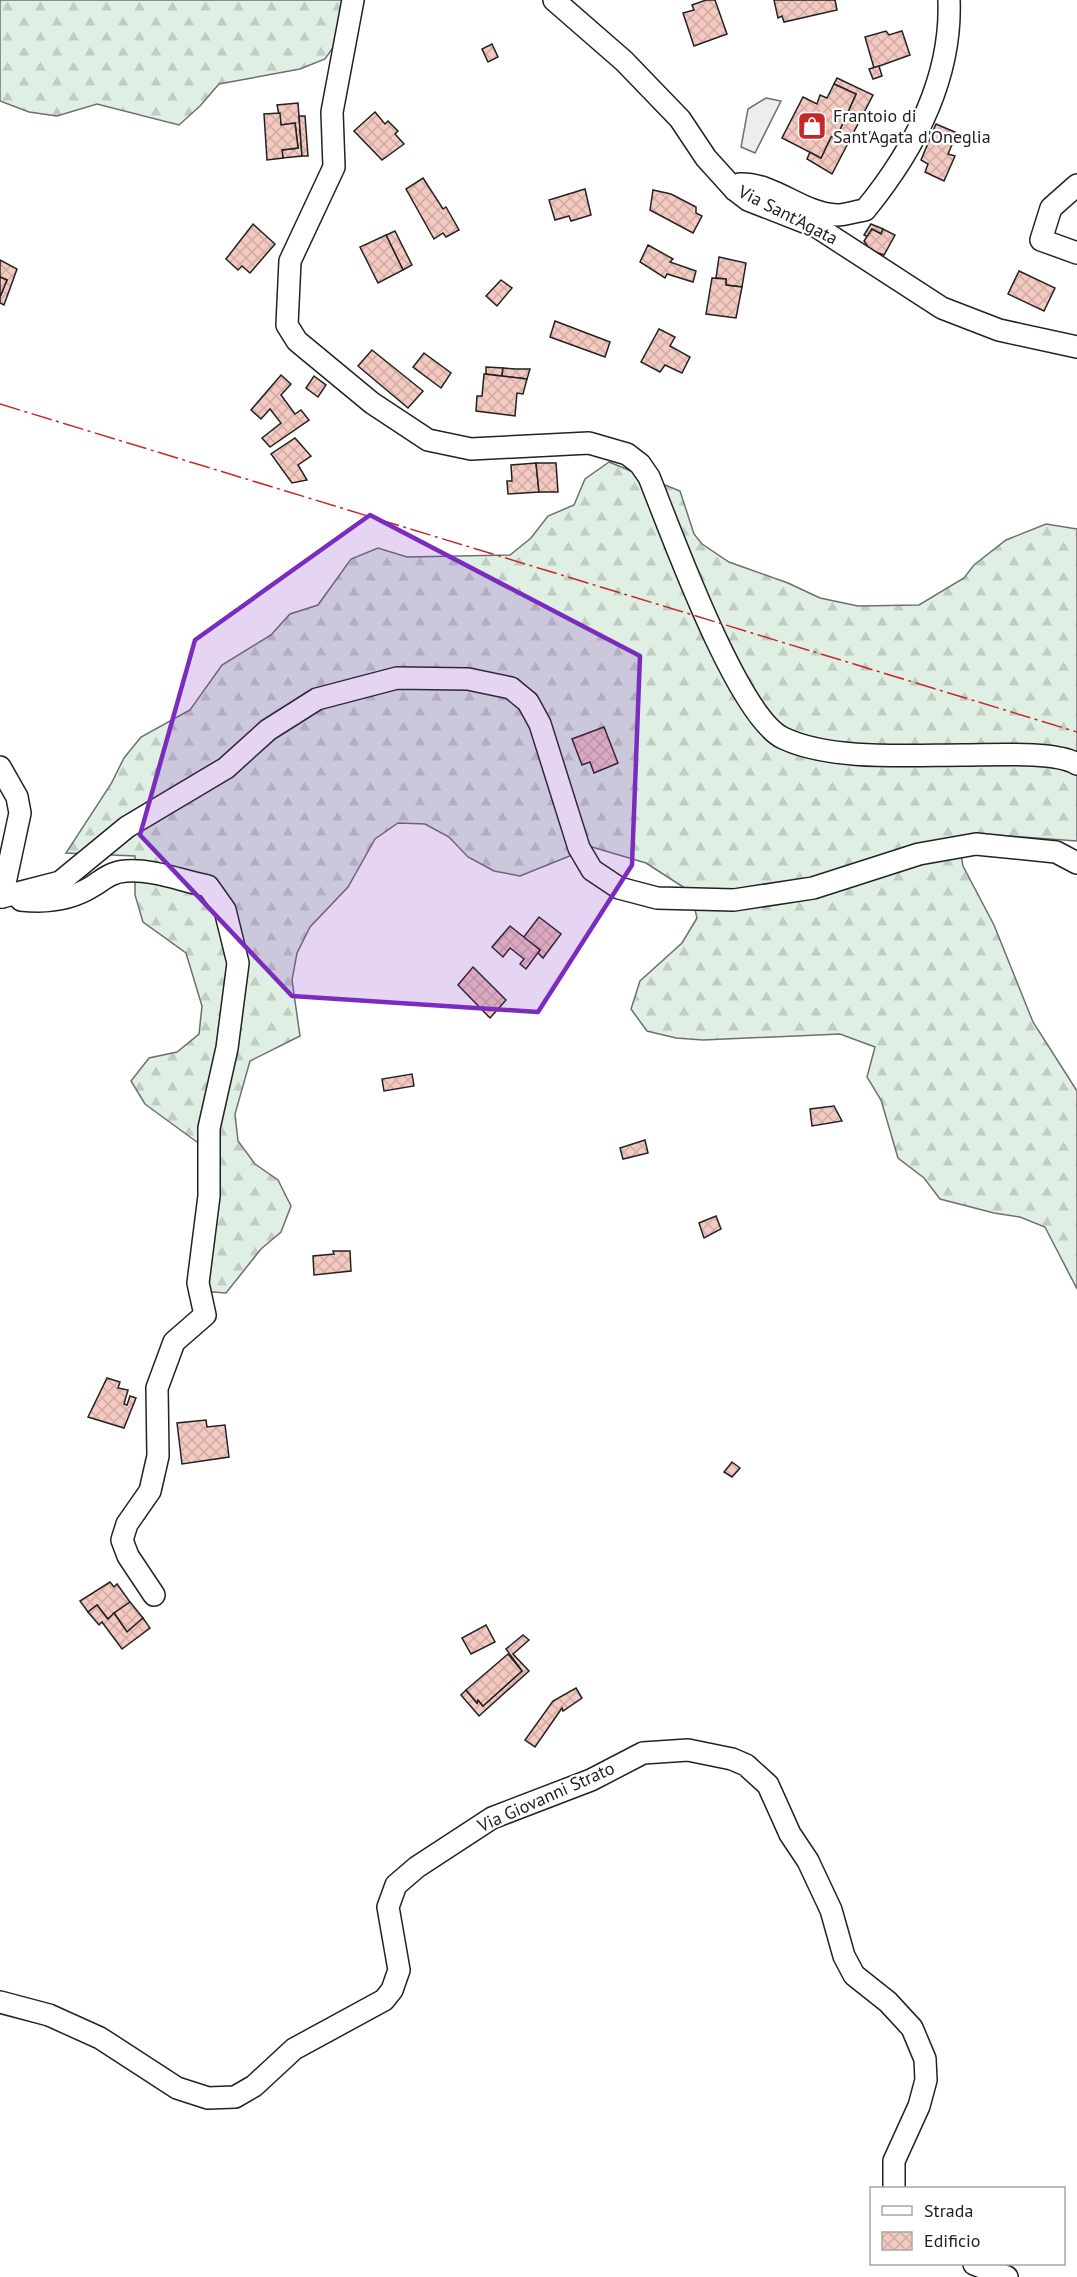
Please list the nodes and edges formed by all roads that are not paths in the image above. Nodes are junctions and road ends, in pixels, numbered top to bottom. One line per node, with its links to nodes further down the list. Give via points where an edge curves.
1 (353, 0): 8 (street, via 332,112 334,167 290,261 287,325 297,340 372,403 428,440 471,449 589,443 627,454 640,464 649,477 702,612 758,715 782,738 826,750 870,754 1033,756)
2 (554, 0): 5 (street, Via Sant'Agata, via 624,61 680,119 706,158)
3 (950, 0): 5 (street, via 948,44 940,79 923,122 893,176 865,210 836,215 799,204 757,183 740,184)
4 (1077, 184): 6 (street, via 1051,208 1041,240)
5 (735, 190): 7 (street, Via Sant'Agata, via 748,200 817,227 942,308 999,330)
6 (1077, 253)
7 (1077, 347)
8 (1077, 764)
9 (0, 767): 11 (street, via 17,797 20,813)
10 (1077, 862): 11 (street, via 1056,852 976,844 918,854 813,888 734,900 657,898 619,888 592,870 579,848 540,724 528,702 511,688 468,679 397,678 317,699 268,730 226,768 127,827 60,882)
11 (1, 897): 12 (street, via 34,901 68,899 108,875 125,871 149,872 208,886 225,910 238,963 227,1048 209,1128 209,1196 198,1282 206,1315 174,1342 157,1388 158,1456 150,1491 127,1524 122,1540)
12 (154, 1595)
13 (0, 2002): 14 (street, Via Giovanni Strato, via 49,2015 100,2038 177,2088 208,2098 234,2097 255,2086 294,2049 384,2000 392,1990 399,1970 388,1907 396,1885 417,1867 492,1818 591,1780 643,1753 688,1750 732,1759 746,1765 768,1785 831,1910 844,1956 854,1975 888,2002 912,2028 925,2059 926,2080 894,2161)
14 (894, 2187)
15 (977, 2265): 16 (street)
16 (1007, 2277)

